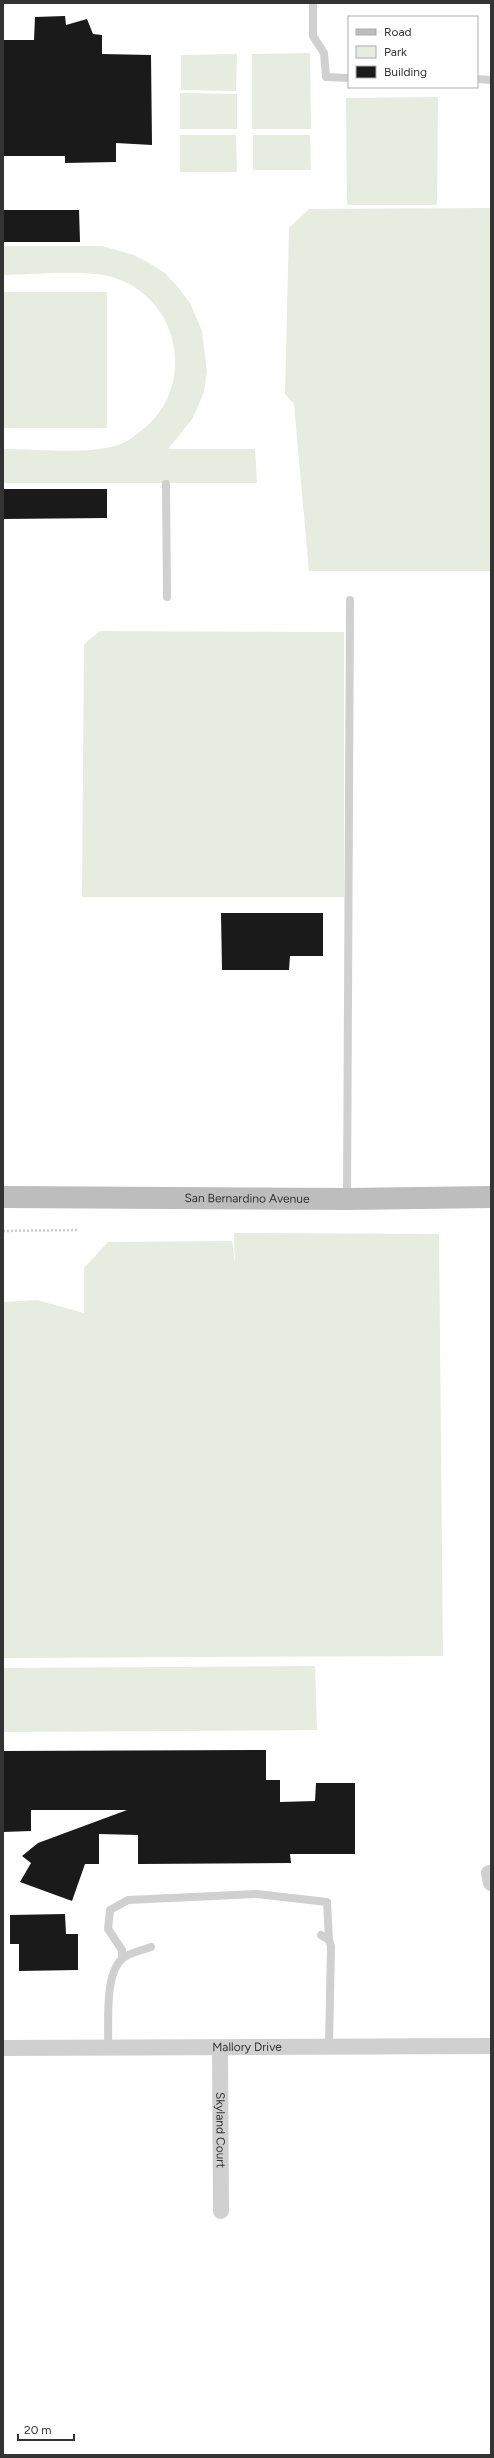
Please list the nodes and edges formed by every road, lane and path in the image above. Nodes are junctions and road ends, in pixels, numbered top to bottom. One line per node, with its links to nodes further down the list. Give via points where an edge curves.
1 (313, 3): 2 (lane, via 313,36 324,53 326,77)
2 (348, 78)
3 (478, 79): 4 (lane)
4 (491, 80)
5 (166, 484): 6 (lane)
6 (167, 597)
7 (350, 600): 10 (lane)
8 (3, 1197): 10 (main road, San Bernardino Avenue)
9 (491, 1197): 10 (main road, San Bernardino Avenue)
10 (347, 1199)
11 (77, 1230): 12 (path)
12 (3, 1231)
13 (321, 1935): 14 (lane)
14 (329, 1940): 16 (lane, via 327,1902 257,1894 128,1900 110,1910 109,1916 108,1928 122,1950); 18 (lane)
15 (151, 1947): 16 (lane)
16 (122, 1958): 20 (lane, via 110,1985)
17 (491, 2046): 18 (street, Mallory Drive)
18 (329, 2047): 21 (street, Mallory Drive)
19 (3, 2048): 20 (street, Mallory Drive)
20 (108, 2048): 21 (street, Mallory Drive)
21 (220, 2048): 22 (street, Skyland Court)
22 (221, 2211)

